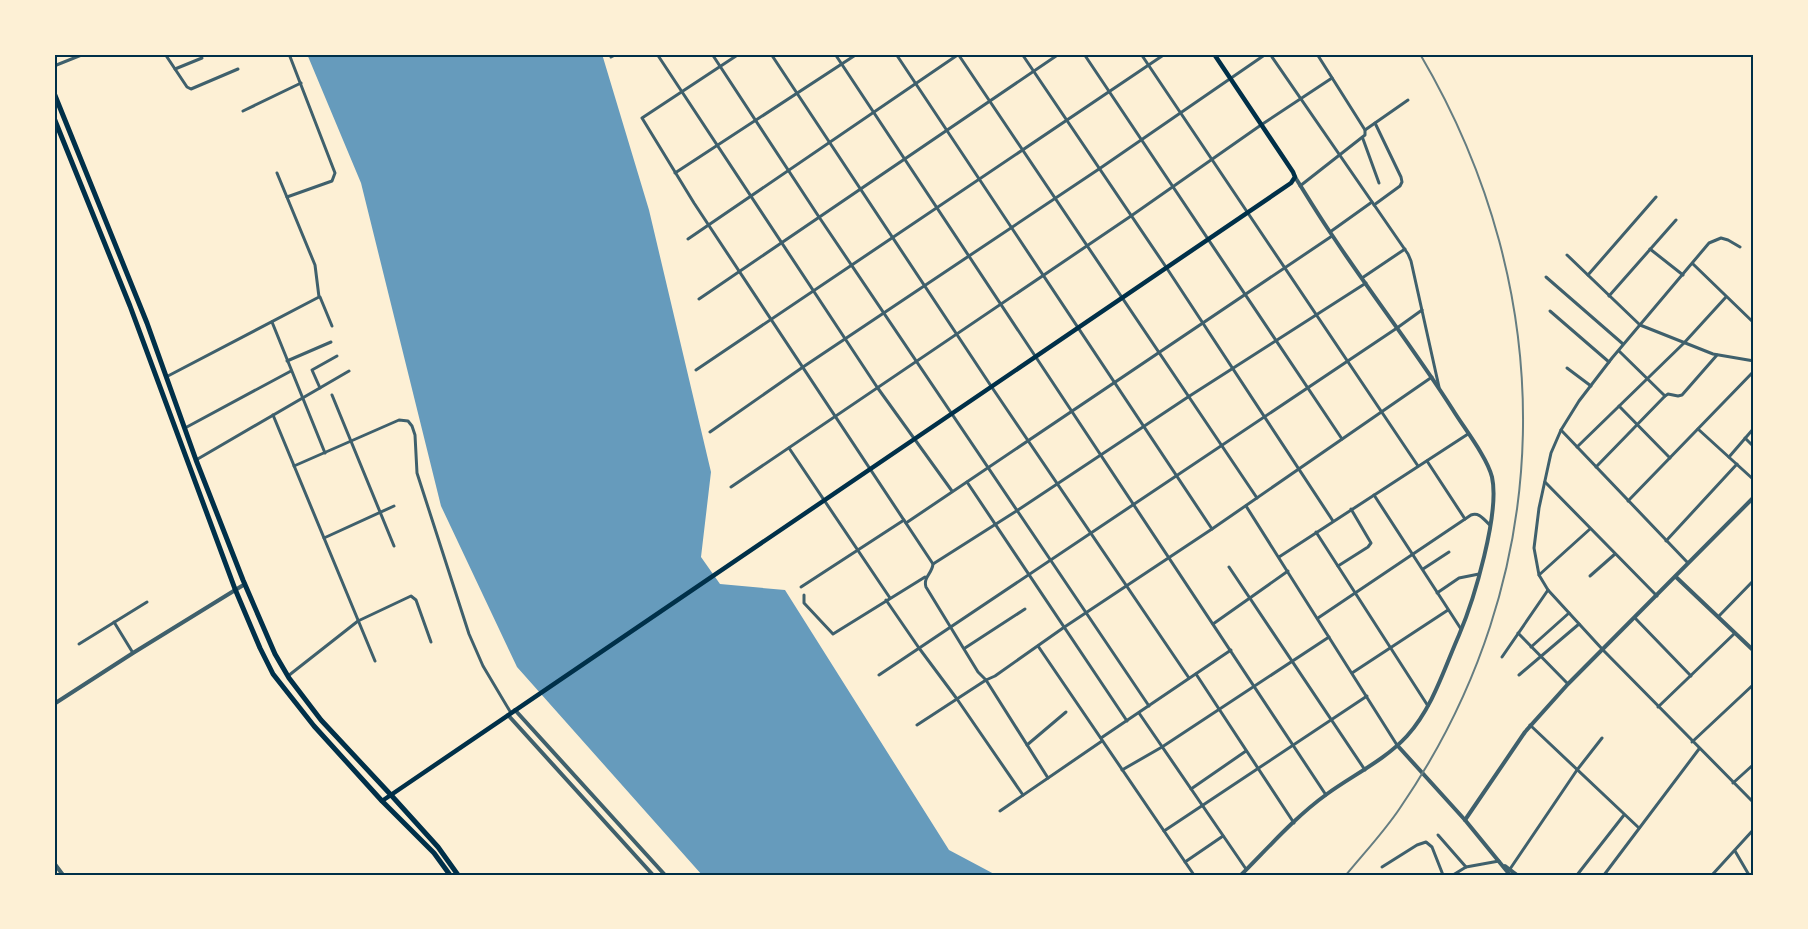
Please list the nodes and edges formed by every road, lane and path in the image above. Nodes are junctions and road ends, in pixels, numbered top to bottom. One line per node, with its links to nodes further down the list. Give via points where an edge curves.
1 (84, 54): 25 (street)
2 (165, 54): 27 (street)
3 (289, 54): 32 (street)
4 (617, 54): 21 (street)
5 (657, 54): 34 (street)
6 (712, 54): 26 (street)
7 (739, 54): 26 (street)
8 (771, 54): 37 (street)
9 (835, 54): 23 (street)
10 (857, 54): 23 (street)
11 (896, 54): 33 (street)
12 (959, 54): 33 (street); 40 (street)
13 (1022, 54): 29 (street)
14 (1059, 54): 29 (street)
15 (1084, 54): 35 (street)
16 (1141, 54): 24 (street)
17 (1166, 54): 24 (street)
18 (1214, 54): 30 (main road)
19 (1268, 54): 30 (street); 38 (street)
20 (1317, 54): 31 (street)
21 (611, 57)
22 (202, 58): 27 (street)
23 (841, 64): 37 (street); 42 (street)
24 (1148, 65): 35 (street); 43 (street)
25 (54, 66)
26 (720, 67): 34 (street); 45 (street)
27 (175, 69): 28 (street, via 191,89)
28 (238, 69)
29 (1033, 71): 40 (street); 46 (street)
30 (1230, 78): 43 (street); 48 (main road)
31 (1332, 78): 38 (street); 50 (street)
32 (300, 83): 41 (street); 70 (street, via 335,178)
33 (915, 83): 42 (street); 49 (street)
34 (681, 92): 54 (street); 61 (street, via 642,118)
35 (1109, 92): 46 (street); 52 (street)
36 (54, 93): 147 (highway)
37 (797, 93): 45 (street); 53 (street)
38 (1300, 99): 48 (street); 56 (street)
39 (1408, 100): 47 (street)
40 (990, 101): 49 (street); 55 (street)
41 (243, 111)
42 (873, 112): 53 (street); 57 (street)
43 (1180, 112): 52 (street); 58 (street)
44 (54, 118): 251 (highway, via 130,306)
45 (755, 120): 54 (street); 60 (street)
46 (1066, 120): 55 (street); 59 (street)
47 (1375, 123): 50 (street); 73 (street, via 1402,182)
48 (1261, 125): 58 (street); 63 (main road)
49 (946, 130): 57 (street); 64 (street)
50 (1365, 130): 51 (street)
51 (1362, 139): 56 (street); 65 (street)
52 (1141, 140): 59 (street); 66 (street)
53 (830, 142): 60 (street); 68 (street)
54 (716, 146): 61 (street); 69 (street)
55 (1023, 150): 64 (street); 72 (street)
56 (1340, 156): 67 (street); 73 (street)
57 (904, 159): 68 (street); 74 (street)
58 (1212, 159): 66 (street); 75 (street)
59 (1099, 169): 72 (street); 76 (street)
60 (788, 170): 69 (street); 77 (street)
61 (675, 172): 79 (street)
62 (277, 173): 70 (street)
63 (1295, 177): 67 (street); 75 (main road)
64 (979, 179): 74 (street); 80 (street)
65 (1379, 183)
66 (1173, 186): 76 (street); 84 (street)
67 (1300, 186): 81 (street)
68 (861, 189): 77 (street); 82 (street)
69 (750, 196): 79 (street); 85 (street)
70 (286, 197): 107 (street, via 315,265)
71 (1656, 197): 98 (street)
72 (1055, 198): 80 (street); 86 (street)
73 (1373, 203): 81 (street); 88 (street)
74 (937, 207): 82 (street); 91 (street)
75 (1247, 212): 84 (main road); 95 (street)
76 (1131, 216): 86 (street); 94 (street)
77 (819, 217): 85 (street); 93 (street)
78 (1676, 220): 89 (street)
79 (709, 225): 83 (street); 96 (street)
80 (1011, 228): 91 (street); 97 (street)
81 (1331, 234): 95 (street); 101 (street)
82 (893, 237): 93 (street); 103 (street)
83 (688, 239)
84 (1208, 239): 94 (main road); 105 (street)
85 (781, 243): 96 (street); 104 (street)
86 (1087, 246): 97 (street); 109 (street)
87 (1740, 248): 92 (street, via 1728,240 1717,239)
88 (1405, 249): 101 (street); 112 (street)
89 (1650, 249): 99 (street); 106 (street)
90 (1567, 255): 98 (street)
91 (969, 256): 103 (street); 111 (street)
92 (1692, 264): 99 (street); 108 (street)
93 (852, 265): 104 (street); 114 (street)
94 (1166, 267): 109 (main road); 118 (street)
95 (1284, 268): 105 (street); 115 (street)
96 (739, 271): 110 (street); 116 (street)
97 (1042, 275): 111 (street); 122 (street)
98 (1588, 275): 106 (street)
99 (1683, 275): 120 (street)
100 (1546, 277): 129 (street)
101 (1362, 278): 102 (street)
102 (1366, 284): 115 (street); 123 (street)
103 (925, 285): 114 (street); 124 (street)
104 (813, 291): 116 (street); 125 (street)
105 (1245, 294): 118 (street); 126 (street)
106 (1609, 296): 120 (street)
107 (319, 297): 117 (street); 121 (street)
108 (1726, 297): 119 (street); 128 (street)
109 (1122, 298): 122 (main road); 131 (street)
110 (699, 299)
111 (1001, 303): 124 (street); 134 (street)
112 (1422, 310): 123 (street); 156 (street)
113 (1550, 311): 139 (street)
114 (884, 313): 125 (street); 135 (street)
115 (1316, 315): 126 (street); 137 (street)
116 (771, 319): 140 (street); 143 (street)
117 (272, 322): 136 (street); 147 (street)
118 (1202, 323): 131 (street); 142 (street)
119 (1754, 323)
120 (1640, 325): 128 (street); 129 (street)
121 (332, 326)
122 (1077, 328): 134 (main road); 150 (street)
123 (1397, 328): 137 (street); 148 (street)
124 (956, 333): 135 (street); 151 (street)
125 (845, 339): 140 (street); 153 (street)
126 (1276, 341): 142 (street); 154 (street)
127 (331, 342): 136 (street)
128 (1684, 343): 132 (street); 149 (street)
129 (1623, 344): 130 (street)
130 (1618, 350): 139 (street); 149 (street)
131 (1158, 353): 150 (street); 159 (street)
132 (1717, 355): 138 (street); 158 (street, via 1682,395)
133 (337, 356): 155 (street, via 312,370)
134 (1035, 356): 151 (main road); 162 (street)
135 (916, 360): 153 (street); 164 (street)
136 (287, 361): 144 (street)
137 (1347, 361): 154 (street); 163 (street)
138 (1754, 361)
139 (1609, 362): 152 (street)
140 (803, 367): 166 (street); 174 (street)
141 (1567, 368): 152 (street)
142 (1233, 369): 159 (street); 167 (street)
143 (696, 370)
144 (291, 371): 160 (street); 170 (street)
145 (349, 371): 155 (street)
146 (1754, 371): 172 (street)
147 (166, 376): 170 (highway)
148 (1432, 377): 156 (street); 163 (street)
149 (1647, 379): 158 (street); 161 (street)
150 (1114, 383): 162 (street); 169 (street)
151 (991, 386): 164 (main road); 179 (street)
152 (1591, 386): 173 (street)
153 (877, 387): 166 (street); 176 (street)
154 (1307, 387): 167 (street); 178 (street)
155 (320, 388): 160 (street)
156 (1439, 389): 175 (street)
157 (332, 395): 180 (street)
158 (1665, 396): 168 (street)
159 (1188, 397): 169 (street); 181 (street)
160 (302, 399): 165 (street); 185 (street)
161 (1619, 406): 168 (street); 183 (street)
162 (1072, 411): 179 (street); 186 (street)
163 (1382, 412): 178 (street); 193 (street)
164 (952, 413): 176 (main road); 194 (street)
165 (273, 415): 189 (street); 192 (street)
166 (835, 415): 182 (street); 196 (street)
167 (1264, 416): 181 (street); 197 (street)
168 (1638, 425): 188 (street); 195 (street)
169 (1143, 427): 186 (street); 198 (street)
170 (185, 428): 189 (highway)
171 (1754, 428): 177 (street)
172 (1698, 429): 187 (street); 188 (street)
173 (1561, 430): 183 (street); 201 (street)
174 (710, 432)
175 (1468, 434): 190 (street); 220 (street, via 1491,474 1494,492)
176 (915, 438): 196 (main road); 204 (street)
177 (1745, 438): 184 (street); 187 (street)
178 (1342, 439): 197 (street)
179 (1028, 441): 194 (street); 202 (street)
180 (350, 442): 185 (street); 215 (street); 311 (street, via 399,420 412,426 417,473 469,634)
181 (1221, 445): 198 (street); 207 (street)
182 (788, 447): 203 (street); 208 (street)
183 (1577, 447): 195 (street)
184 (1754, 447)
185 (324, 453): 192 (street)
186 (1101, 455): 202 (street); 210 (street)
187 (1729, 457): 191 (street)
188 (1670, 458): 209 (street)
189 (196, 460): 248 (highway)
190 (1427, 461): 193 (street); 216 (street)
191 (1737, 464): 199 (street); 226 (street)
192 (294, 466): 225 (street)
193 (1418, 466): 205 (street)
194 (988, 467): 200 (street); 214 (street)
195 (1596, 467): 209 (street)
196 (870, 469): 208 (main road); 218 (street)
197 (1299, 469): 207 (street); 217 (street)
198 (1176, 475): 210 (street); 221 (street)
199 (1754, 480)
200 (966, 482): 204 (street); 219 (street)
201 (1545, 482): 222 (street); 243 (street, via 1534,548)
202 (1057, 484): 214 (street); 224 (street)
203 (731, 487)
204 (952, 491): 218 (street)
205 (1374, 495): 213 (street); 230 (street)
206 (1754, 497): 236 (street)
207 (1257, 498): 212 (street)
208 (824, 500): 228 (street); 311 (main road)
209 (1628, 501): 226 (street)
210 (1134, 504): 224 (street); 233 (street)
211 (394, 506): 215 (street)
212 (1246, 506): 221 (street); 232 (street)
213 (1351, 509): 217 (street); 237 (street, via 1371,543)
214 (1017, 511): 219 (street); 234 (street)
215 (380, 512): 225 (street); 227 (street)
216 (1465, 519): 220 (street, via 1476,513); 230 (street)
217 (1332, 521): 223 (street)
218 (905, 522): 228 (street); 235 (street)
219 (995, 525): 235 (street); 241 (street)
220 (1490, 525): 242 (street)
221 (1212, 529): 233 (street)
222 (1590, 529): 231 (street); 243 (street)
223 (1316, 532): 232 (street); 237 (street)
224 (1090, 533): 234 (street); 249 (street)
225 (324, 538): 267 (street)
226 (1666, 541): 236 (street)
227 (394, 546)
228 (858, 550): 250 (street); 258 (street)
229 (1449, 552): 239 (street)
230 (1413, 554): 239 (street); 253 (street)
231 (1616, 554): 245 (street); 256 (street)
232 (1279, 557): 240 (street)
233 (1169, 558): 249 (street); 269 (street)
234 (1050, 560): 241 (street); 262 (street)
235 (933, 564): 244 (street)
236 (1688, 564): 246 (street)
237 (1338, 566): 253 (street)
238 (1228, 567): 257 (street)
239 (1422, 569): 254 (street)
240 (1288, 571): 257 (street); 265 (street)
241 (1029, 574): 271 (street); 272 (street)
242 (1479, 574): 254 (street, via 1460,578); 273 (street)
243 (1539, 575): 252 (street)
244 (927, 576): 258 (street); 271 (street, via 926,587)
245 (1590, 576)
246 (1676, 577): 256 (street); 264 (street)
247 (1754, 580): 264 (street)
248 (245, 584): 251 (street); 296 (highway)
249 (1126, 586): 262 (street); 298 (street)
250 (801, 587)
251 (236, 589): 287 (street); 337 (highway, via 273,674)
252 (1548, 590): 263 (street); 274 (street)
253 (1356, 593): 265 (street); 280 (street)
254 (1437, 593): 261 (street)
255 (804, 595): 258 (street, via 804,603 833,633)
256 (1657, 596): 266 (street)
257 (1249, 598): 269 (street); 291 (street)
258 (888, 599): 282 (street)
259 (147, 602): 268 (street)
260 (1025, 609): 283 (street)
261 (1449, 610): 273 (street); 280 (street)
262 (1086, 613): 272 (street); 306 (street)
263 (1569, 613): 270 (street); 281 (street)
264 (1718, 617): 275 (street)
265 (1318, 618): 276 (street)
266 (1635, 618): 285 (street); 297 (street)
267 (358, 621): 277 (street, via 411,596); 290 (street); 296 (street)
268 (114, 622): 278 (street); 287 (street)
269 (1213, 624): 284 (street)
270 (1579, 624): 285 (street); 289 (street)
271 (951, 627): 282 (street); 283 (street)
272 (1063, 628): 279 (street); 314 (street)
273 (1461, 629): 307 (street)
274 (1518, 633): 281 (street); 288 (street)
275 (1735, 633): 286 (street); 297 (street)
276 (1329, 637): 291 (street); 292 (street)
277 (431, 642)
278 (79, 644)
279 (1038, 646): 299 (street); 318 (street)
280 (1390, 647): 292 (street); 307 (street)
281 (1531, 647): 289 (street)
282 (919, 648): 294 (street); 304 (street)
283 (965, 648): 299 (street)
284 (1231, 650): 293 (street); 302 (street)
285 (1603, 650): 300 (street); 308 (street)
286 (1754, 651)
287 (133, 653): 305 (street)
288 (1502, 657)
289 (1541, 657): 295 (street); 300 (street)
290 (375, 661)
291 (1292, 661): 302 (street); 313 (street)
292 (1352, 673): 303 (street)
293 (1196, 674): 298 (street); 309 (street)
294 (879, 675)
295 (1520, 675)
296 (288, 676): 334 (highway, via 325,724)
297 (1691, 676): 308 (street)
298 (1189, 678): 306 (street)
299 (986, 680): 304 (street); 320 (street)
300 (1568, 684): 316 (street)
301 (1754, 684): 319 (street)
302 (1254, 685): 309 (street); 321 (street)
303 (1367, 696): 313 (street); 322 (street)
304 (957, 699): 315 (street); 335 (street)
305 (54, 704)
306 (1149, 706): 312 (street)
307 (1428, 706): 322 (street)
308 (1658, 707): 319 (street)
309 (1219, 709): 323 (street); 325 (street)
310 (1066, 712): 320 (street)
311 (511, 713): 334 (main road); 361 (street); 362 (street)
312 (1138, 713): 314 (street); 323 (street)
313 (1331, 720): 321 (street); 329 (street)
314 (1127, 721): 318 (street)
315 (918, 725)
316 (1530, 725): 330 (street); 342 (street)
317 (1602, 738): 330 (street)
318 (1102, 740): 328 (street); 331 (street)
319 (1692, 742): 324 (street)
320 (1027, 745): 331 (street)
321 (1293, 745): 327 (street); 336 (street)
322 (1397, 745): 329 (street); 342 (street)
323 (1162, 747): 328 (street); 333 (street)
324 (1700, 749): 332 (street); 344 (street)
325 (1246, 751): 327 (street); 333 (street)
326 (1754, 764): 332 (street)
327 (1258, 768): 339 (street); 343 (street)
328 (1122, 770): 346 (street)
329 (1365, 770): 336 (street)
330 (1577, 770): 341 (street); 356 (street)
331 (1048, 778): 335 (street)
332 (1733, 783): 338 (street)
333 (1191, 789): 339 (street)
334 (391, 795): 337 (main road); 360 (highway)
335 (1023, 795): 340 (street)
336 (1326, 795): 343 (street)
337 (382, 801): 359 (highway, via 434,853)
338 (1754, 803)
339 (1202, 805): 346 (street); 348 (street)
340 (1000, 811)
341 (1624, 815): 344 (street); 369 (street)
342 (1465, 820): 351 (street)
343 (1294, 823): 355 (street)
344 (1639, 828): 370 (street)
345 (1754, 829): 349 (street)
346 (1164, 831): 350 (street)
347 (1438, 835): 354 (street)
348 (1223, 836): 350 (street); 355 (street)
349 (1734, 850): 357 (street); 373 (street)
350 (1185, 862): 363 (street)
351 (1501, 862): 354 (street); 356 (street); 367 (street)
352 (54, 863): 358 (street)
353 (1382, 867): 365 (street, via 1426,842 1432,847)
354 (1466, 867): 366 (street)
355 (1246, 869): 364 (street)
356 (1509, 869): 368 (street)
357 (1715, 871): 371 (street); 372 (street)
358 (63, 875)
359 (450, 875)
360 (458, 875)
361 (653, 875)
362 (665, 875)
363 (1194, 875)
364 (1241, 875)
365 (1443, 875)
366 (1453, 875)
367 (1510, 875)
368 (1517, 875)
369 (1577, 875)
370 (1604, 875)
371 (1712, 875)
372 (1719, 875)
373 (1749, 875)

